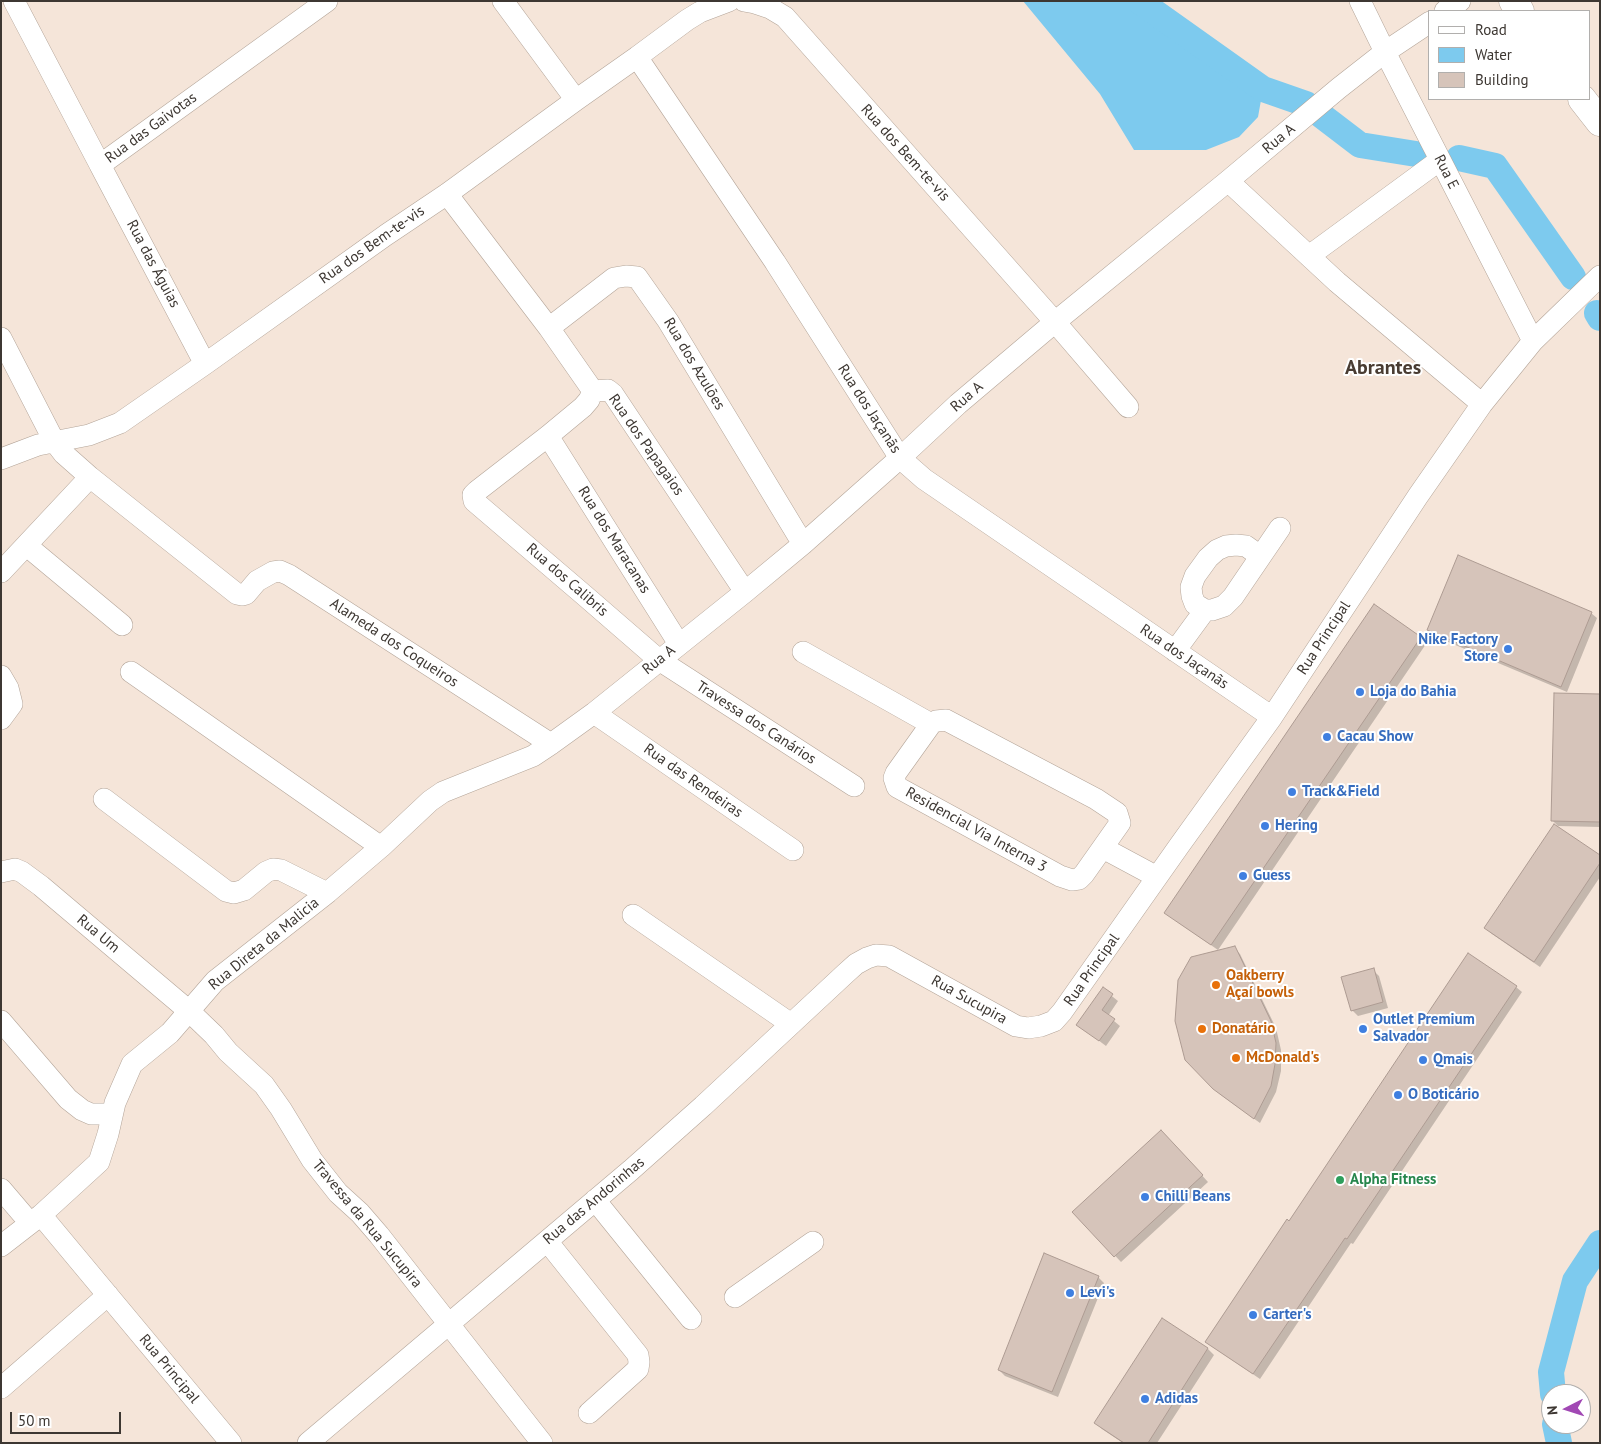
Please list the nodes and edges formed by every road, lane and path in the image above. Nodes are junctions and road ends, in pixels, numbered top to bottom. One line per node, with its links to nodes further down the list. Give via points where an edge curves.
1 (327, 1): 16 (street, Rua das Gaivotas)
2 (502, 1): 12 (street)
3 (729, 1): 11 (street, Rua dos Bem-te-vis, via 693,16)
4 (744, 1): 21 (street, Rua dos Bem-te-vis, via 770,8 785,17)
5 (1360, 1): 10 (street, Rua E)
6 (1460, 1): 8 (street)
7 (11, 9): 16 (street, Rua das Gaivotas)
8 (1446, 10)
9 (1428, 23): 10 (street, Rua A)
10 (1385, 52): 15 (street, Rua E); 17 (street, Rua A)
11 (637, 58): 12 (street, Rua dos Bem-te-vis); 31 (street, Rua dos Jaçanãs)
12 (576, 100): 18 (street, Rua dos Bem-te-vis)
13 (1583, 100): 14 (highway)
14 (1600, 122)
15 (1440, 160): 19 (street); 24 (street, Rua E)
16 (100, 164): 25 (street, Rua das Águias)
17 (1228, 181): 19 (street); 21 (street, Rua A)
18 (447, 194): 22 (street, Rua dos Papagaios); 25 (street, Rua dos Bem-te-vis)
19 (1310, 256): 27 (street)
20 (1600, 276): 24 (street, Rua Principal)
21 (1055, 322): 28 (street, Rua dos Bem-te-vis); 31 (street, Rua A)
22 (549, 328): 26 (street, Rua dos Papagaios); 35 (street, Rua dos Azulões, via 614,278 637,277 668,320)
23 (1, 338): 30 (street)
24 (1533, 341): 27 (street, Rua Principal)
25 (205, 364): 30 (street, Rua dos Bem-te-vis, via 120,423 89,435)
26 (593, 392): 29 (street, via 583,407); 39 (street, Rua dos Papagaios, via 608,390 613,394)
27 (1482, 404): 50 (street, Rua Principal)
28 (1128, 407)
29 (548, 436): 42 (street, Rua dos Maracanas); 45 (street, Rua dos Calibris, via 477,491 474,501)
30 (54, 441): 32 (street, Rua dos Bem-te-vis); 33 (street)
31 (900, 458): 35 (street, Rua A); 43 (street, Rua dos Jaçanãs, via 924,479)
32 (1, 459)
33 (90, 477): 36 (street); 52 (street, Alameda dos Coqueiros, via 237,594 246,594 273,572 289,574)
34 (1280, 528): 37 (street)
35 (803, 544): 39 (street, Rua A)
36 (27, 546): 38 (street); 41 (street)
37 (1260, 556): 40 (street, via 1249,576 1224,606); 40 (street, via 1246,546 1226,546 1208,558 1191,586 1195,604)
38 (1, 572)
39 (745, 592): 42 (street, Rua A)
40 (1205, 610): 43 (street)
41 (122, 625)
42 (679, 644): 45 (street, Rua A)
43 (1175, 651): 50 (street, Rua dos Jaçanãs)
44 (803, 652): 51 (street)
45 (659, 660): 48 (street, Rua A); 53 (street, Travessa dos Canários)
46 (131, 672): 55 (street)
47 (1, 676): 49 (street, via 12,698)
48 (594, 713): 52 (street, Rua A); 57 (street, Rua das Rendeiras)
49 (4, 716)
50 (1272, 717): 59 (street, Rua Principal)
51 (938, 722): 56 (street, via 1112,809 1120,823); 56 (street, Residencial Via Interna 3, via 896,772 894,783 897,787 1072,880 1084,874)
52 (551, 744): 55 (street, Rua Direta da Malicia, via 533,756 443,792 415,813)
53 (854, 786)
54 (104, 799): 60 (street, via 226,891 244,890 266,872 280,870)
55 (381, 847): 60 (street, Rua Direta da Malicia)
56 (1103, 848): 59 (street)
57 (793, 850)
58 (1, 872): 63 (street, Rua Um, via 15,869 22,872)
59 (1157, 877): 64 (street, Rua Principal)
60 (327, 893): 63 (street, Rua Direta da Malicia, via 215,981)
61 (633, 915): 66 (street)
62 (876, 955): 64 (street, Rua Sucupira, via 889,956 1016,1026 1041,1026 1054,1021); 66 (street, Rua das Andorinhas, via 856,964)
63 (189, 1011): 67 (street, Rua Direta da Malicia, via 170,1033 132,1064); 77 (street, Travessa da Rua Sucupira, via 264,1085 312,1160 338,1193 379,1235)
64 (1062, 1012)
65 (1, 1021): 67 (street, via 68,1099 92,1114)
66 (791, 1024): 69 (street, Rua das Andorinhas)
67 (112, 1114): 70 (street, Rua Direta da Malicia, via 99,1162)
68 (1, 1189): 70 (street, Rua Principal)
69 (595, 1200): 71 (street, Rua das Andorinhas); 76 (street)
70 (36, 1219): 73 (street, Rua Direta da Malicia); 74 (street, Rua Principal)
71 (547, 1241): 77 (street, Rua das Andorinhas); 79 (street, via 638,1355 638,1370)
72 (813, 1242): 75 (street)
73 (1, 1246)
74 (108, 1295): 78 (street); 80 (street, Rua Principal)
75 (735, 1297)
76 (691, 1319)
77 (449, 1324): 81 (street, Rua das Andorinhas); 82 (street, Travessa da Rua Sucupira)
78 (1, 1388)
79 (589, 1413)
80 (231, 1443)
81 (308, 1443)
82 (542, 1443)

